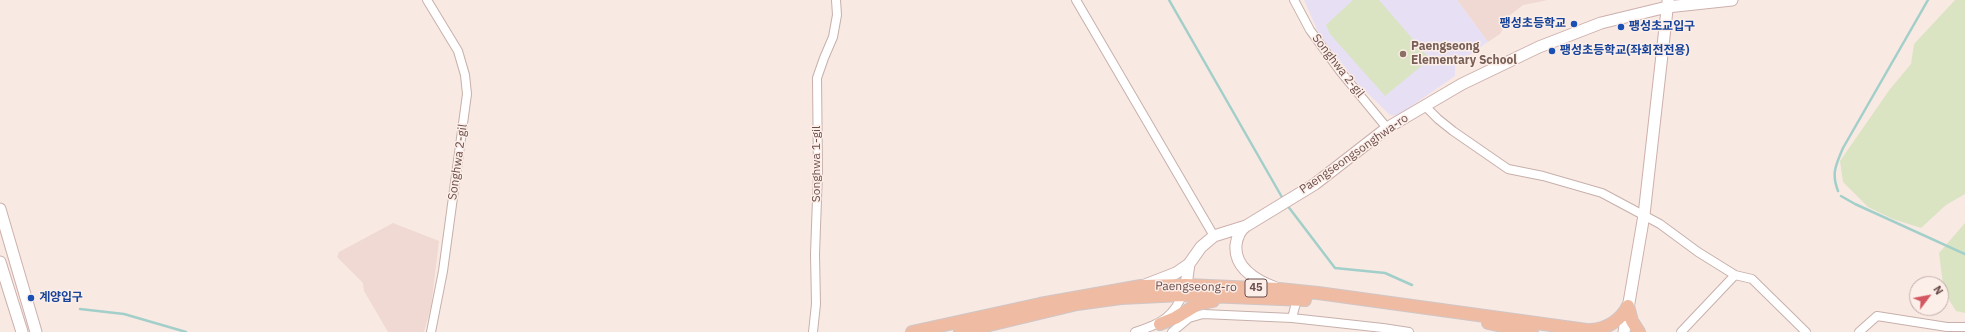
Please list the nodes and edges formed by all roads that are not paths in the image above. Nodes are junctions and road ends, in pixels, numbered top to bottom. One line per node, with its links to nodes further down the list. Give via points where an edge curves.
1 (427, 0): 32 (street, Songhwa 2-gil, via 458,51 467,94 443,270)
2 (836, 0): 33 (street, Songhwa 1-gil, via 837,15 833,37 817,78 816,304)
3 (1076, 0): 12 (street)
4 (1294, 0): 8 (street, Songhwa 2-gil, via 1310,30)
5 (1732, 0): 6 (street, Paengseongsonghwa-ro)
6 (1667, 3): 7 (street, Paengseongsonghwa-ro, via 1601,23 1539,47 1462,84); 10 (street)
7 (1425, 106): 8 (street, Paengseongsonghwa-ro); 10 (street, via 1448,127 1508,169 1543,176 1602,194)
8 (1387, 128): 11 (street, Paengseongsonghwa-ro, via 1315,184)
9 (0, 209): 13 (street)
10 (1644, 215): 17 (street); 23 (street)
11 (1246, 226): 12 (street, Paengseongsonghwa-ro); 19 (street, via 1236,242 1238,259 1251,275)
12 (1214, 236): 16 (street, Paengseongsonghwa-ro, via 1201,247)
13 (15, 256): 14 (street); 31 (street)
14 (0, 259)
15 (0, 262): 24 (street)
16 (1189, 264): 18 (street, via 1172,275); 20 (street, Paengseongsonghwa-ro)
17 (1735, 275): 42 (street); 43 (street, via 1752,279)
18 (1141, 286): 20 (main road, Paengseong-ro / 45); 34 (main road, Paengseong-ro / 45, via 1040,304)
19 (1279, 289): 20 (main road, Paengseong-ro / 45); 28 (main road, Paengseong-ro / 45)
20 (1184, 290): 21 (main road, Paengseong-ro / 45); 26 (street, via 1171,314); 35 (main road, Paengseong-ro / 45, via 1077,304)
21 (1228, 298): 22 (main road, Paengseong-ro / 45); 26 (main road, via 1198,304)
22 (1296, 299): 25 (street); 39 (main road, Paengseong-ro / 45, via 1465,319)
23 (1628, 306): 28 (main road, via 1624,314 1612,324); 40 (street); 41 (main road, via 1632,321)
24 (17, 315): 29 (street); 30 (street)
25 (1292, 318): 37 (street, via 1198,315 1188,318); 38 (street)
26 (1160, 324): 36 (street)
27 (1965, 327): 44 (street, via 1947,327 1876,316)
28 (1596, 331)
29 (11, 332)
30 (22, 332)
31 (36, 332)
32 (431, 332)
33 (813, 332)
34 (912, 332)
35 (960, 332)
36 (1136, 332)
37 (1172, 332)
38 (1409, 332)
39 (1532, 332)
40 (1624, 332)
41 (1639, 332)
42 (1681, 332)
43 (1806, 332)
44 (1859, 332)

